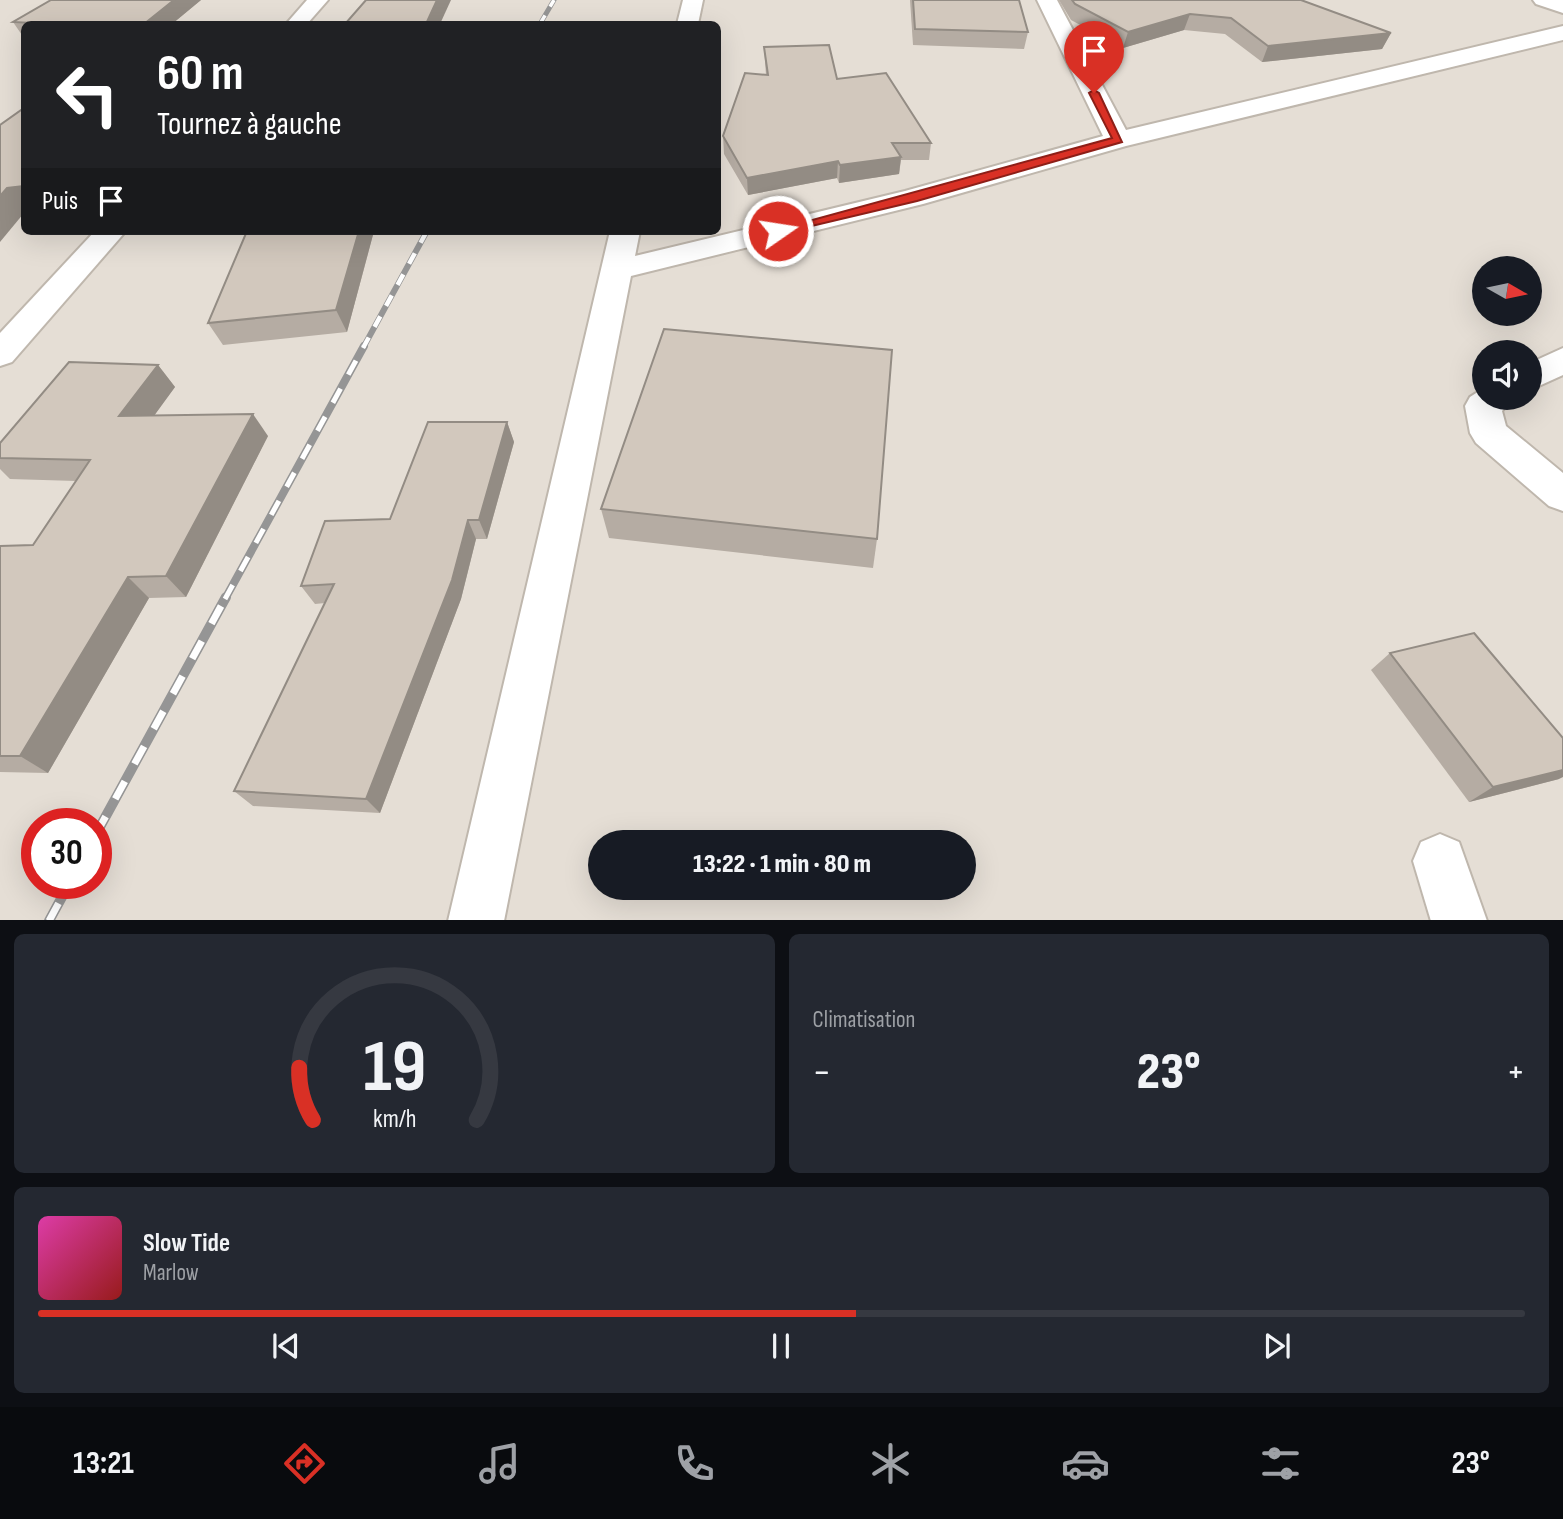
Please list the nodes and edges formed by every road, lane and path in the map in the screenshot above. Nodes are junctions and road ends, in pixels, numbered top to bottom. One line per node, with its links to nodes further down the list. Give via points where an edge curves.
1 (318, 0): 6 (street)
2 (693, 0): 7 (street)
3 (1047, 0): 9 (street)
4 (1543, 0): 5 (street)
5 (1563, 8)
6 (299, 21)
7 (689, 21)
8 (1563, 33): 9 (street)
9 (1118, 139): 10 (street, via 913,198)
10 (721, 232)
11 (107, 235): 14 (street)
12 (705, 235): 13 (street)
13 (620, 250): 20 (street)
14 (0, 354)
15 (1563, 360): 16 (street)
16 (1542, 371)
17 (1484, 410): 18 (street, via 1489,433)
18 (1563, 495)
19 (1440, 861): 21 (street)
20 (475, 920)
21 (1459, 920)

